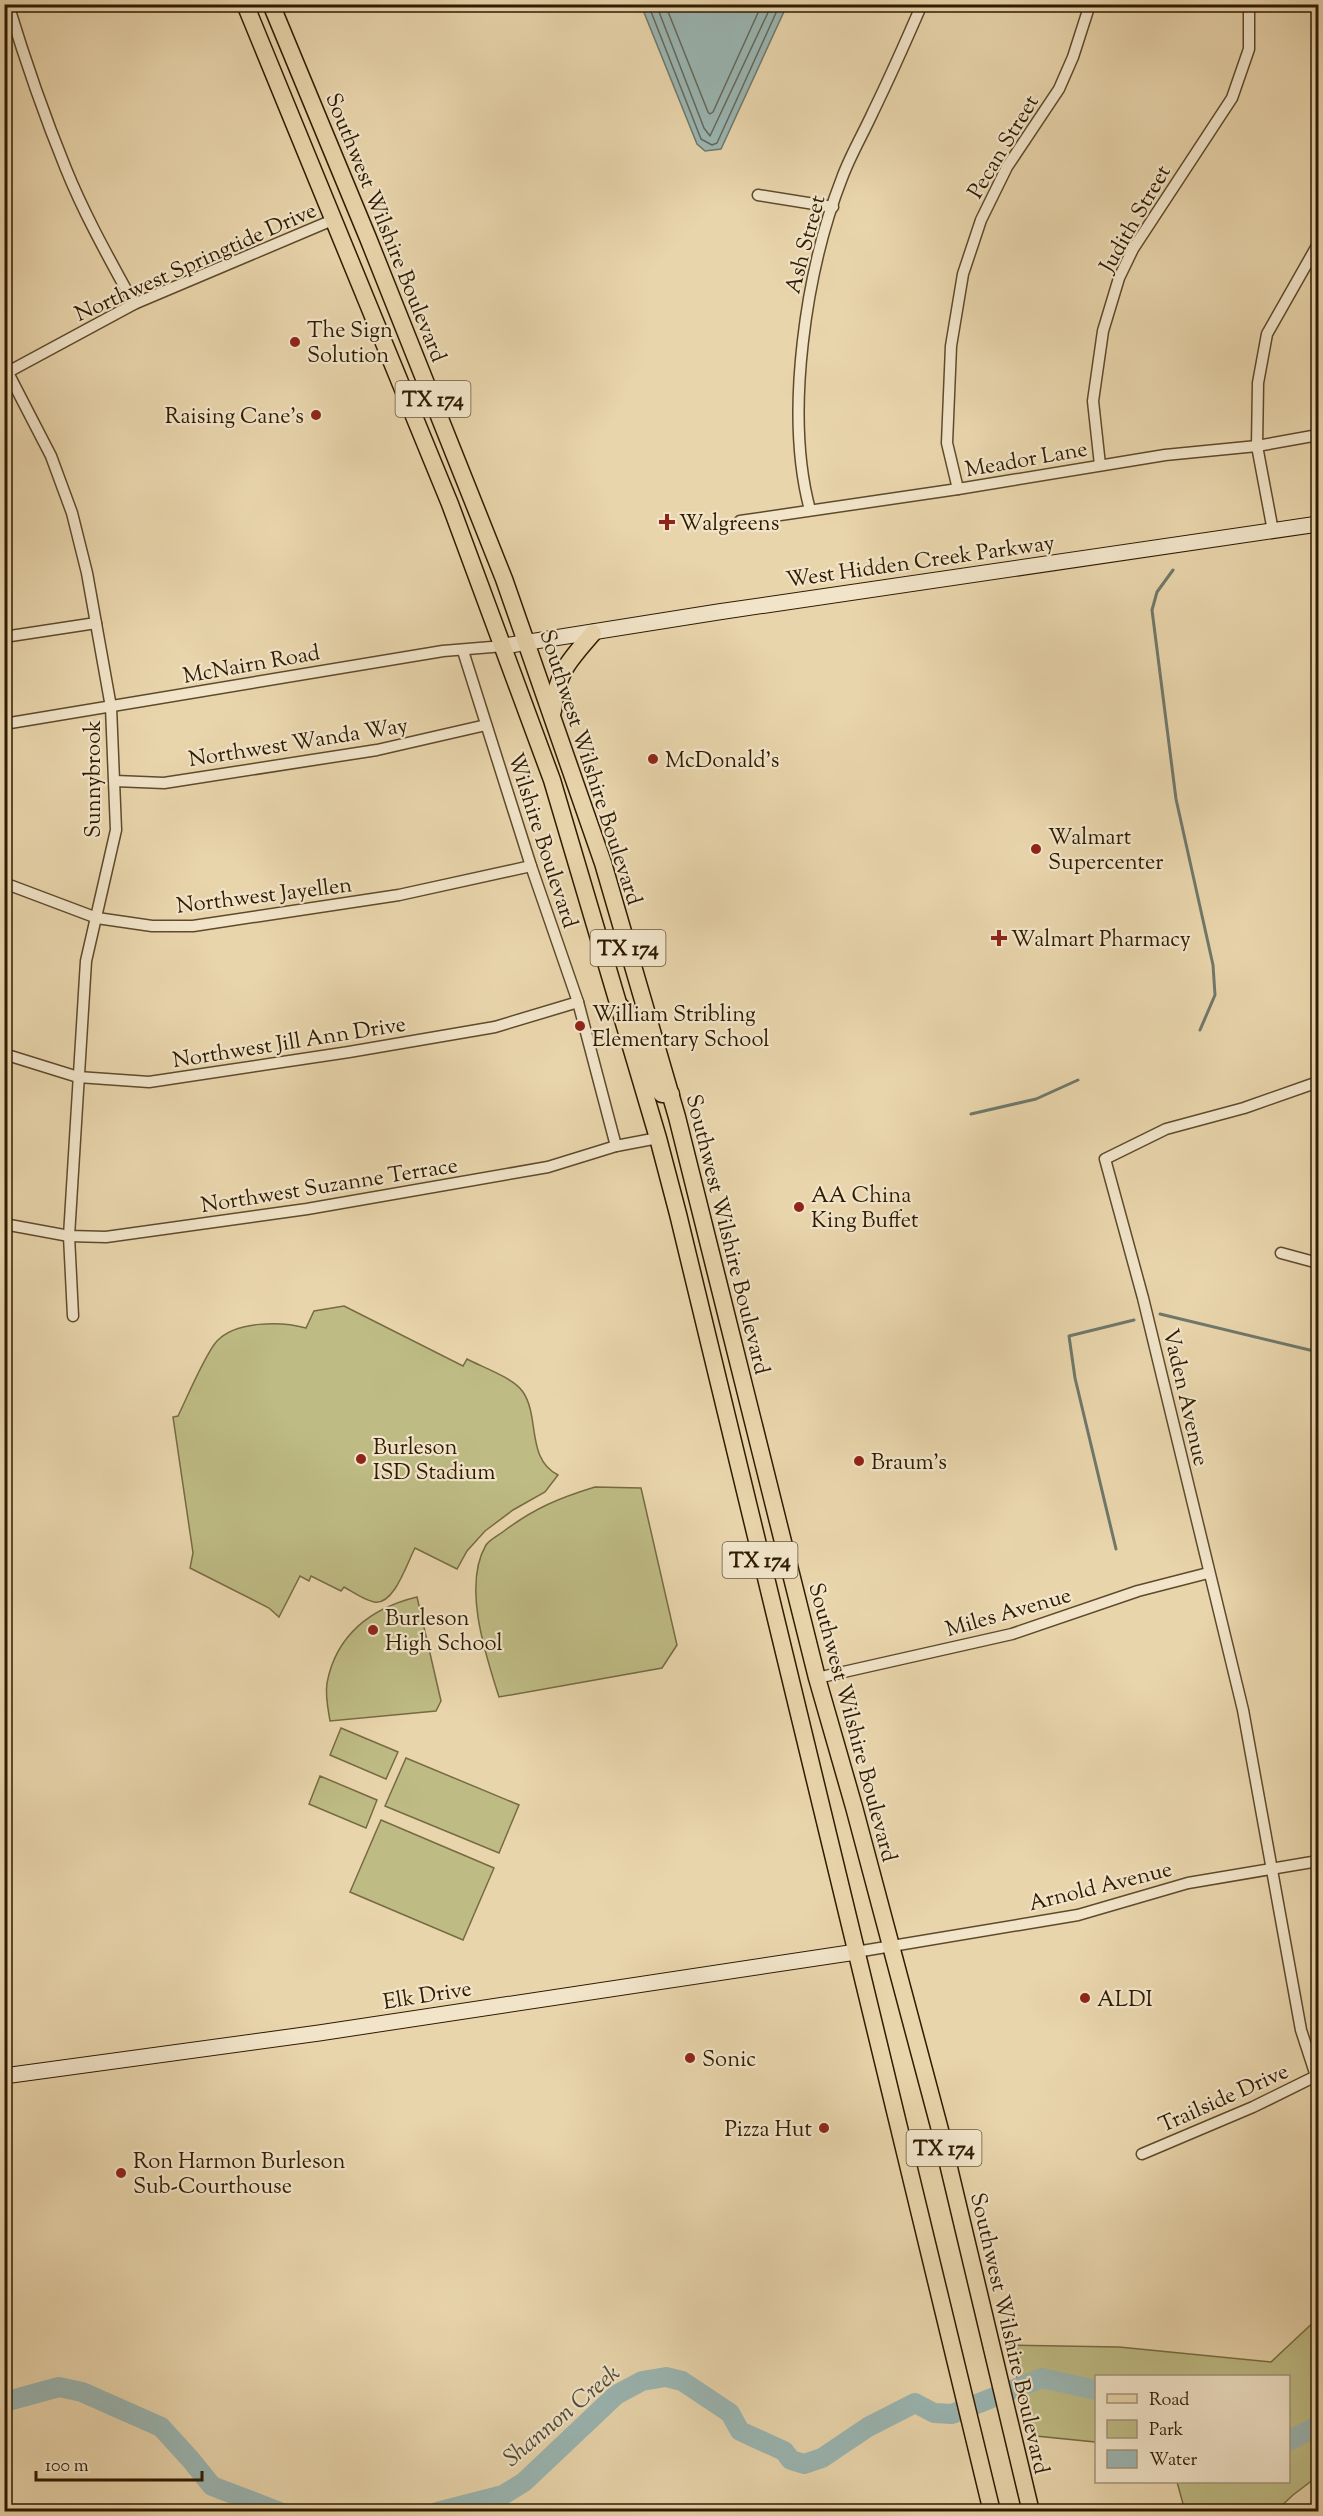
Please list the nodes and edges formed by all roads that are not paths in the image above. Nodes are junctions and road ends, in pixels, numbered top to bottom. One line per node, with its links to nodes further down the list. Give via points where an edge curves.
1 (8, 4): 11 (street, via 66,171)
2 (245, 4): 9 (main road, Southwest Wilshire Boulevard / TX 174)
3 (271, 4): 24 (main road, Southwest Wilshire Boulevard / TX 174)
4 (922, 4): 8 (street, Ash Street, via 842,179)
5 (1090, 4): 16 (street, Pecan Street, via 1059,89 1007,167 981,220 963,274 951,346 947,443)
6 (1249, 4): 15 (street, Judith Street, via 1249,49 1232,98 1133,249 1119,278 1103,332 1093,401)
7 (758, 195): 8 (street)
8 (833, 207): 17 (street, Ash Street, via 819,249 805,319 801,373 803,483)
9 (335, 219): 11 (street, Northwest Springtide Drive); 25 (main road, Southwest Wilshire Boulevard / TX 174)
10 (1318, 244): 14 (street, via 1267,334 1258,383)
11 (134, 304): 12 (street, Northwest Springtide Drive)
12 (6, 368): 21 (street, Sunnybrook, via 51,456 72,513)
13 (1318, 435): 14 (street, Meador Lane)
14 (1257, 446): 15 (street, Meador Lane); 20 (street)
15 (1100, 465): 16 (street, Meador Lane)
16 (958, 489): 17 (street, Meador Lane)
17 (810, 510): 18 (street, Meador Lane)
18 (740, 521)
19 (1318, 524): 20 (street, West Hidden Creek Parkway)
20 (1273, 531): 22 (street, West Hidden Creek Parkway)
21 (96, 624): 23 (street); 27 (street, Sunnybrook)
22 (592, 633): 24 (street, West Hidden Creek Parkway); 28 (main road, via 564,667 555,692)
23 (4, 637)
24 (528, 642): 25 (street, West Hidden Creek Parkway); 28 (main road, Southwest Wilshire Boulevard / TX 174)
25 (504, 646): 26 (street, McNairn Road); 36 (main road, Southwest Wilshire Boulevard / TX 174, via 552,780)
26 (464, 651): 27 (street, McNairn Road, via 443,651); 30 (street, Wilshire Boulevard)
27 (111, 707): 29 (street, McNairn Road); 31 (street, Sunnybrook)
28 (553, 715): 40 (main road, Southwest Wilshire Boulevard / TX 174, via 603,863)
29 (4, 724)
30 (486, 725): 31 (street, Northwest Wanda Way, via 377,750 164,783); 32 (street, Wilshire Boulevard)
31 (115, 781): 34 (street, Sunnybrook, via 116,830)
32 (531, 866): 34 (street, Northwest Jayellen, via 399,895 193,926 152,926); 35 (street, Wilshire Boulevard)
33 (4, 882): 34 (street, Northwest Jayellen)
34 (97, 918): 38 (street, Sunnybrook, via 86,961)
35 (578, 1002): 38 (street, Northwest Jill Ann Drive, via 495,1027 236,1070 149,1082); 42 (street, Wilshire Boulevard)
36 (618, 1004): 40 (main road, via 637,1022 655,1086 662,1094); 41 (main road, Southwest Wilshire Boulevard / TX 174)
37 (4, 1054): 38 (street, Northwest Jill Ann Drive)
38 (78, 1077): 44 (street, Sunnybrook)
39 (1318, 1082): 50 (street, Vaden Avenue, via 1166,1129 1105,1160 1143,1298)
40 (671, 1094): 48 (main road, Southwest Wilshire Boulevard / TX 174)
41 (658, 1138): 42 (street, Northwest Suzanne Terrace); 49 (main road, Southwest Wilshire Boulevard / TX 174)
42 (616, 1146): 44 (street, Northwest Suzanne Terrace, via 548,1167 307,1209 106,1238)
43 (4, 1224): 44 (street, Northwest Suzanne Terrace)
44 (69, 1236): 47 (street, Sunnybrook)
45 (1281, 1253): 46 (street)
46 (1318, 1263)
47 (73, 1316)
48 (731, 1329): 49 (main road); 51 (main road, Southwest Wilshire Boulevard / TX 174)
49 (707, 1336): 55 (main road, Southwest Wilshire Boulevard / TX 174)
50 (1208, 1573): 51 (street, Miles Avenue, via 1138,1591 1012,1634); 53 (street, Vaden Avenue, via 1243,1710)
51 (817, 1678): 54 (main road, Southwest Wilshire Boulevard / TX 174)
52 (1318, 1861): 53 (street, Arnold Avenue)
53 (1273, 1868): 54 (street, Arnold Avenue, via 1188,1883 1078,1915); 56 (street, Vaden Avenue, via 1301,2030)
54 (890, 1945): 55 (street, Arnold Avenue); 60 (main road, Southwest Wilshire Boulevard / TX 174, via 940,2130)
55 (856, 1952): 57 (street, Elk Drive, via 330,2032); 59 (main road, Southwest Wilshire Boulevard / TX 174)
56 (1317, 2075): 58 (street, Trailside Drive)
57 (4, 2076)
58 (1142, 2154)
59 (992, 2511)
60 (1031, 2511)

